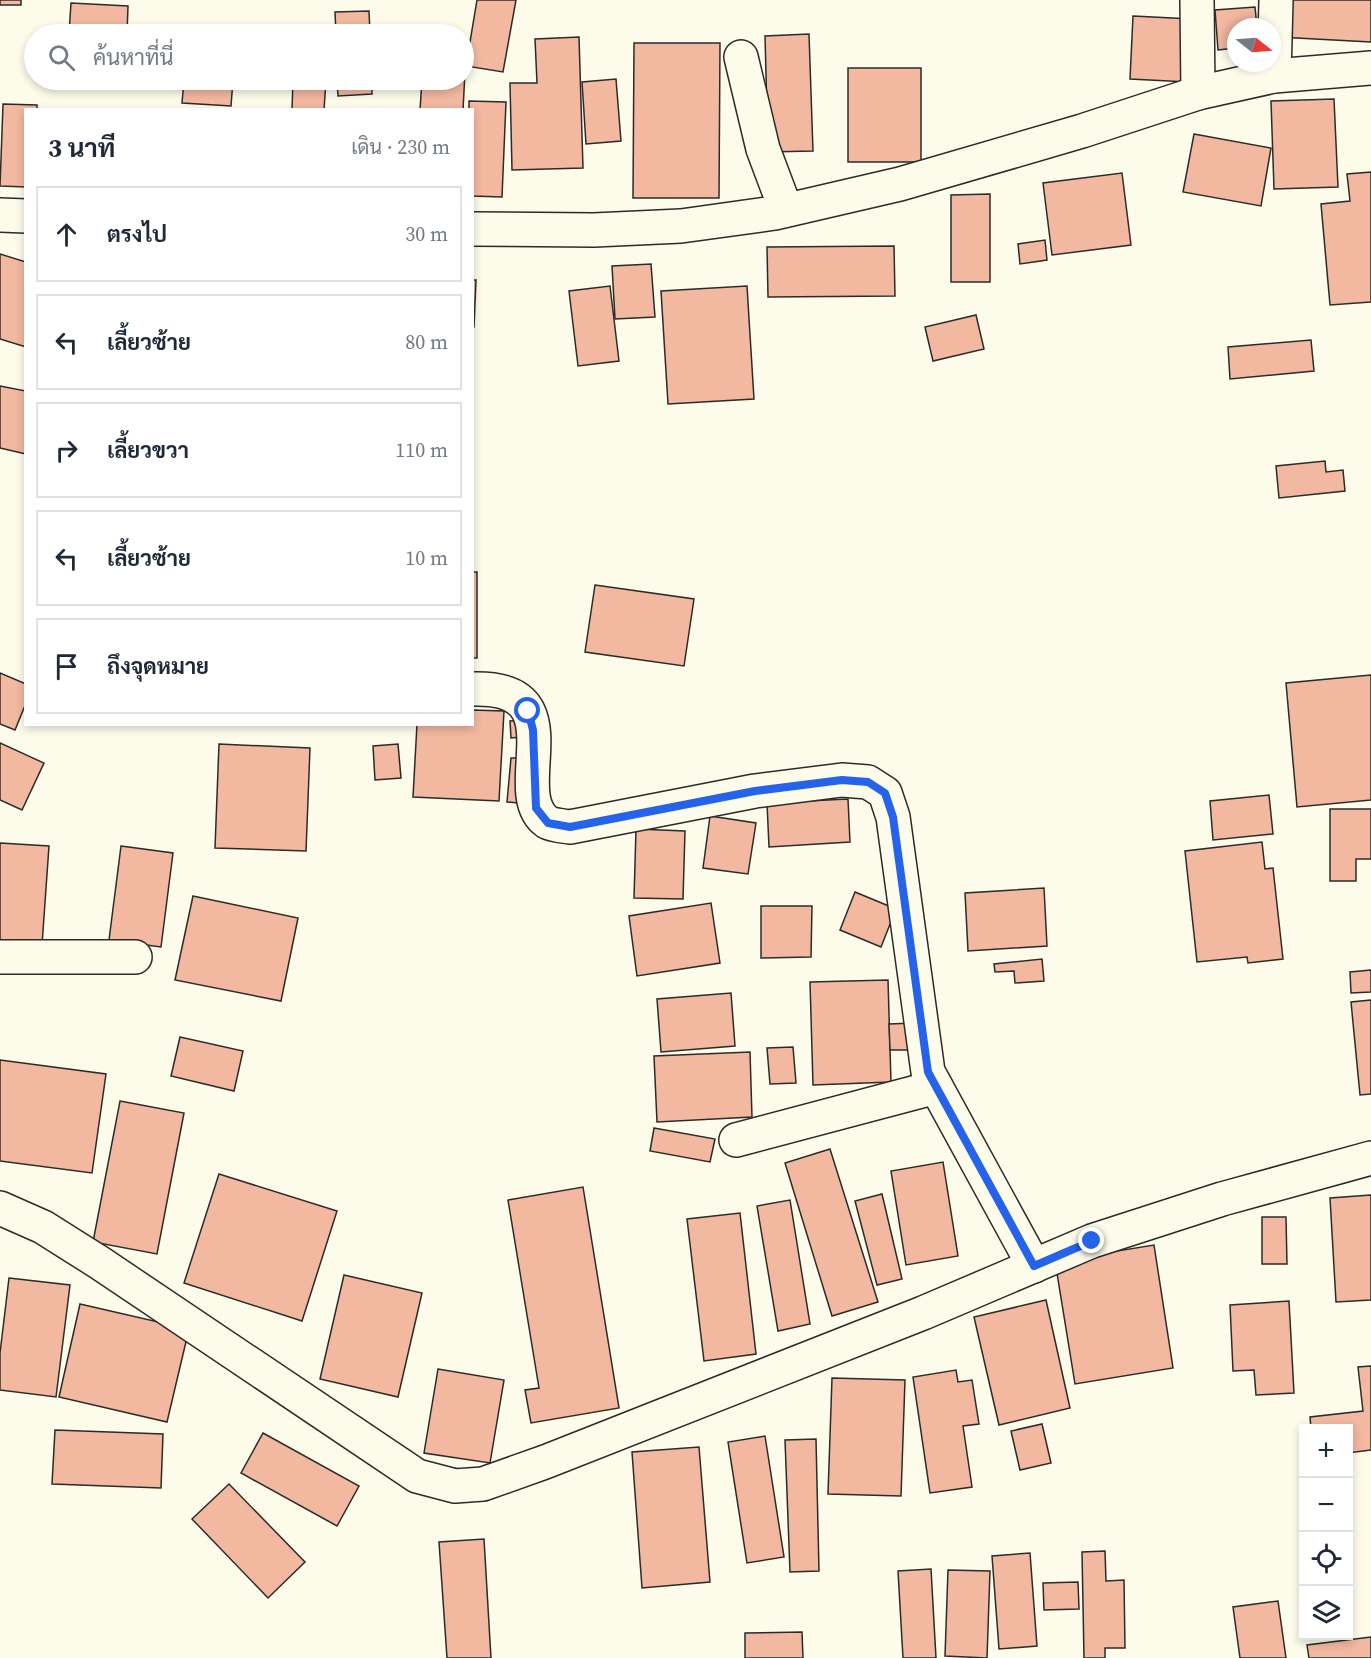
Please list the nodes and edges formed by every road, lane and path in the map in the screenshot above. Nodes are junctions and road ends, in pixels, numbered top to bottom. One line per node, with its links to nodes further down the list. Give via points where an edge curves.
1 (1197, 0): 6 (street)
2 (1276, 0): 5 (street)
3 (741, 57): 7 (street, via 763,149)
4 (1371, 68): 5 (street)
5 (1274, 76): 6 (street)
6 (1198, 93): 7 (street, via 900,184)
7 (786, 210): 10 (street, via 681,226)
8 (0, 215): 9 (street)
9 (24, 216)
10 (474, 229)
11 (474, 689): 14 (street, via 493,688 515,694 528,711 533,730 536,808 548,823 570,827 755,791 842,780 868,782 885,793 893,817 928,1072)
12 (0, 957): 13 (street)
13 (135, 957)
14 (936, 1087): 15 (street); 18 (street)
15 (736, 1140)
16 (1371, 1158): 18 (street, via 1222,1199 1092,1241)
17 (0, 1208): 18 (street, via 43,1227 100,1263 417,1476 455,1486 483,1484 545,1462)
18 (1034, 1266)

